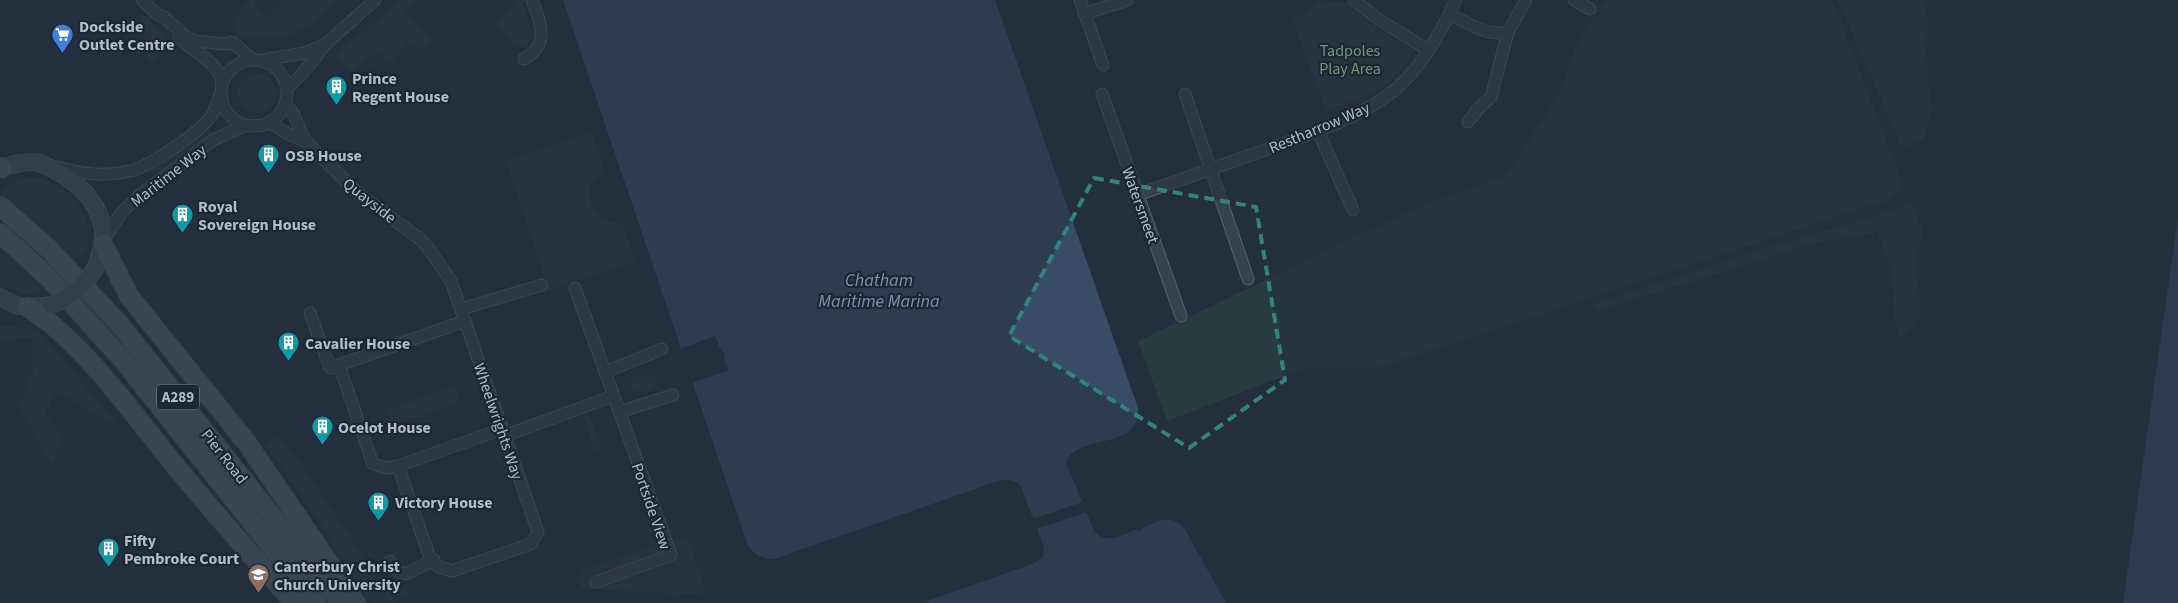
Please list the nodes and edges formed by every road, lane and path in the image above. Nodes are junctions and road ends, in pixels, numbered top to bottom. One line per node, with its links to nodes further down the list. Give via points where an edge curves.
1 (142, 0): 13 (street)
2 (375, 0): 15 (street)
3 (532, 0): 17 (street, via 542,32 533,54)
4 (1080, 0): 11 (street)
5 (1126, 0): 11 (street)
6 (1354, 0): 16 (street)
7 (1456, 0): 12 (street, Restharrow Way)
8 (1526, 0): 14 (street)
9 (1574, 0): 10 (street)
10 (1590, 9)
11 (1084, 14): 19 (street)
12 (1450, 14): 14 (street, via 1486,33); 16 (street, Restharrow Way)
13 (159, 16): 18 (street, via 164,16 194,41 232,42); 20 (street, via 160,21 183,43 214,65)
14 (1508, 32): 27 (street, via 1491,97)
15 (326, 44): 18 (street, via 285,58); 21 (street)
16 (1428, 50): 29 (street, Restharrow Way, via 1389,95)
17 (524, 59)
18 (257, 60): 20 (street, via 233,66); 21 (street, via 279,71)
19 (1102, 65)
20 (222, 82): 24 (street)
21 (287, 88): 25 (street)
22 (1102, 94): 34 (street, Watersmeet)
23 (1185, 94): 33 (street)
24 (220, 95): 28 (street, via 228,114); 31 (street, Maritime Way, via 213,113 184,141 131,171 88,175)
25 (285, 103): 26 (street); 30 (street, Quayside, via 298,123)
26 (270, 122): 28 (street); 30 (street, Quayside)
27 (1468, 122)
28 (246, 125): 38 (street, Maritime Way, via 213,140 140,195 122,212)
29 (1318, 131): 33 (street, Restharrow Way); 36 (street)
30 (304, 141): 39 (street, Quayside, via 359,194 420,239)
31 (34, 162): 32 (street); 38 (street, via 49,167 90,197 98,211)
32 (1, 168)
33 (1211, 170): 34 (street, Restharrow Way); 40 (street)
34 (1137, 195): 48 (street, Watersmeet)
35 (0, 206): 63 (main road, Pier Road / A289, via 49,249 122,326)
36 (1353, 210)
37 (0, 233): 62 (main road, Pier Road / A289, via 49,278 123,360)
38 (103, 242): 44 (street, bridge, via 96,267 77,291 50,305); 64 (main road, via 129,296 257,457)
39 (435, 258): 45 (street, Wheelwrights Way, via 451,281)
40 (1248, 279)
41 (542, 285): 45 (street)
42 (575, 288): 52 (street, Portside View)
43 (0, 298): 44 (street)
44 (23, 307): 46 (street); 61 (main road, via 57,329 98,373 239,542)
45 (461, 309): 49 (street, Wheelwrights Way)
46 (0, 311)
47 (310, 313): 51 (street, via 330,368)
48 (1181, 316)
49 (465, 321): 51 (street); 56 (street, Wheelwrights Way)
50 (662, 349): 52 (street)
51 (339, 365): 57 (street, via 373,464 387,468)
52 (605, 372): 54 (street, Portside View)
53 (673, 395): 55 (street)
54 (613, 396): 55 (street, Portside View); 56 (street)
55 (619, 412): 60 (street, Portside View, via 671,555)
56 (503, 433): 57 (street); 58 (street, Wheelwrights Way, via 538,532 531,544 452,571 437,566)
57 (398, 466): 58 (street, via 429,555)
58 (434, 560): 59 (street, via 406,574 398,572)
59 (390, 561)
60 (596, 582)
61 (295, 603)
62 (316, 603)
63 (341, 603)
64 (356, 603)

